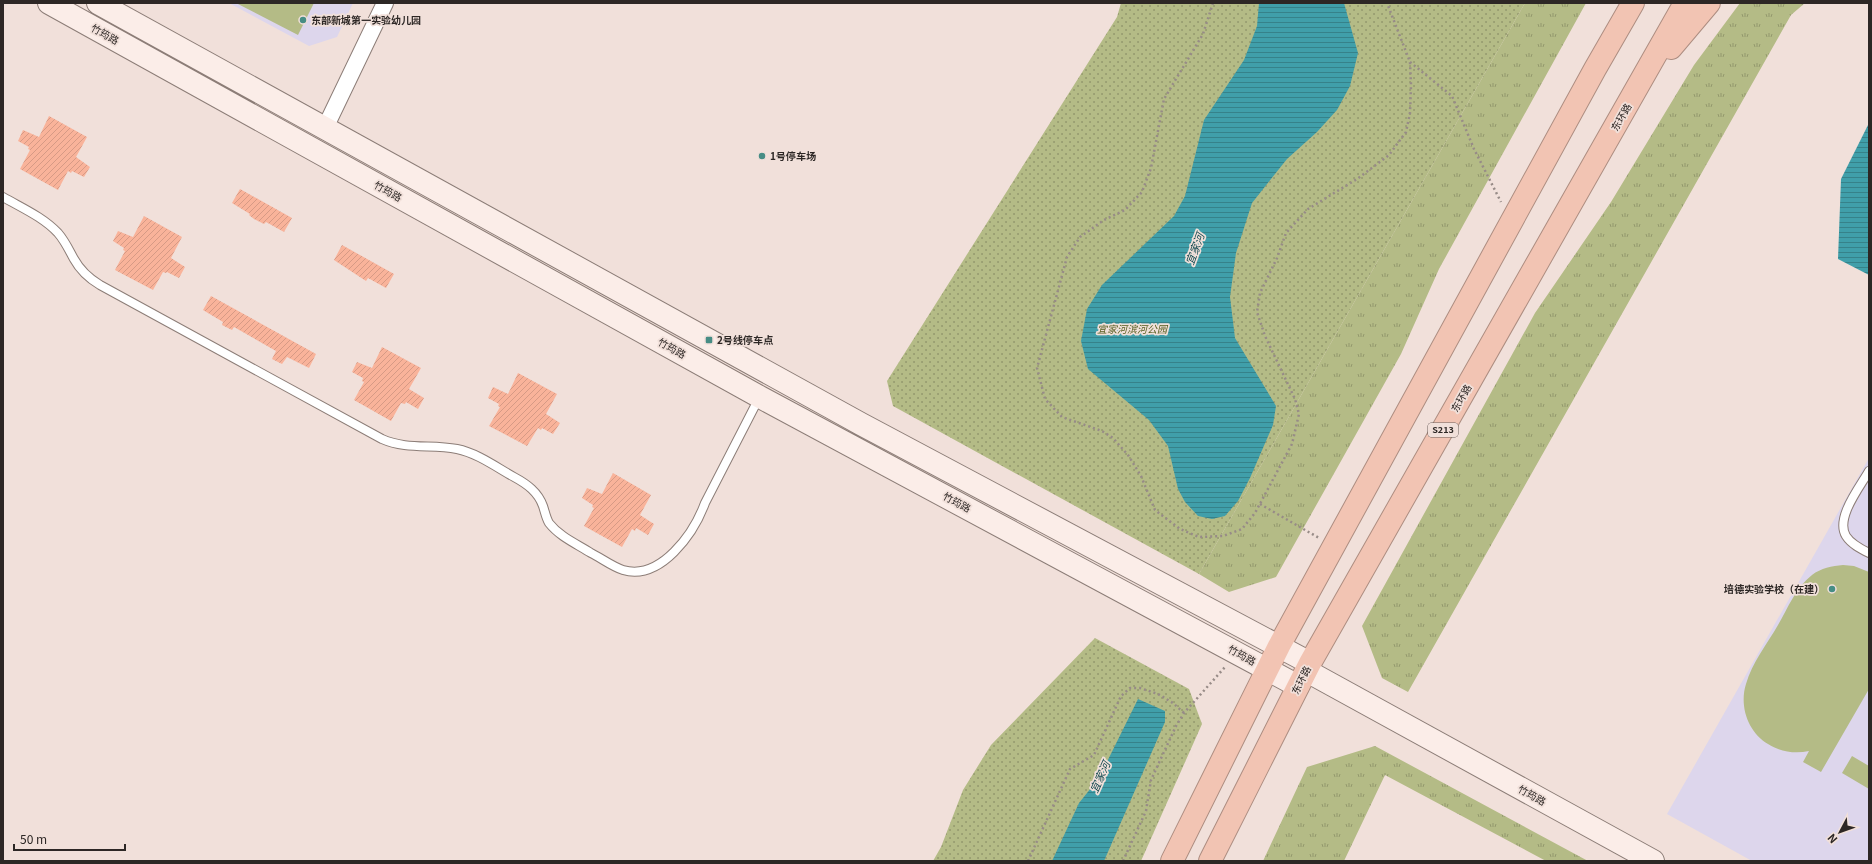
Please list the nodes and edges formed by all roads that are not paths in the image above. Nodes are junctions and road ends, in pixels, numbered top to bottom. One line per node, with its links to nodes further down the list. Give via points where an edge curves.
1 (49, 3): 12 (main road, 竹筠路)
2 (98, 3): 10 (main road, 竹筠路)
3 (385, 3): 10 (street)
4 (1616, 3): 8 (highway)
5 (1633, 3): 8 (highway)
6 (1685, 3): 9 (highway, 东环路 / S213)
7 (1709, 3): 9 (highway)
8 (1594, 69): 15 (highway)
9 (1635, 92): 17 (highway, 东环路 / S213)
10 (325, 128): 15 (main road, 竹筠路, via 861,424)
11 (3, 197): 12 (lane, via 46,221 65,242 80,268 100,285 382,439 407,446 463,450 524,482 537,494 550,523 563,537 622,570 648,570 661,562 686,538 701,514)
12 (760, 397): 16 (main road, 竹筠路)
13 (1869, 471): 14 (lane, via 1842,523 1850,541)
14 (1869, 553)
15 (1279, 646): 16 (highway); 17 (main road, 竹筠路)
16 (1268, 670): 17 (main road, 竹筠路); 18 (highway)
17 (1305, 673): 19 (highway, 东环路 / S213); 20 (main road, 竹筠路)
18 (1172, 861)
19 (1210, 861)
20 (1653, 861)

